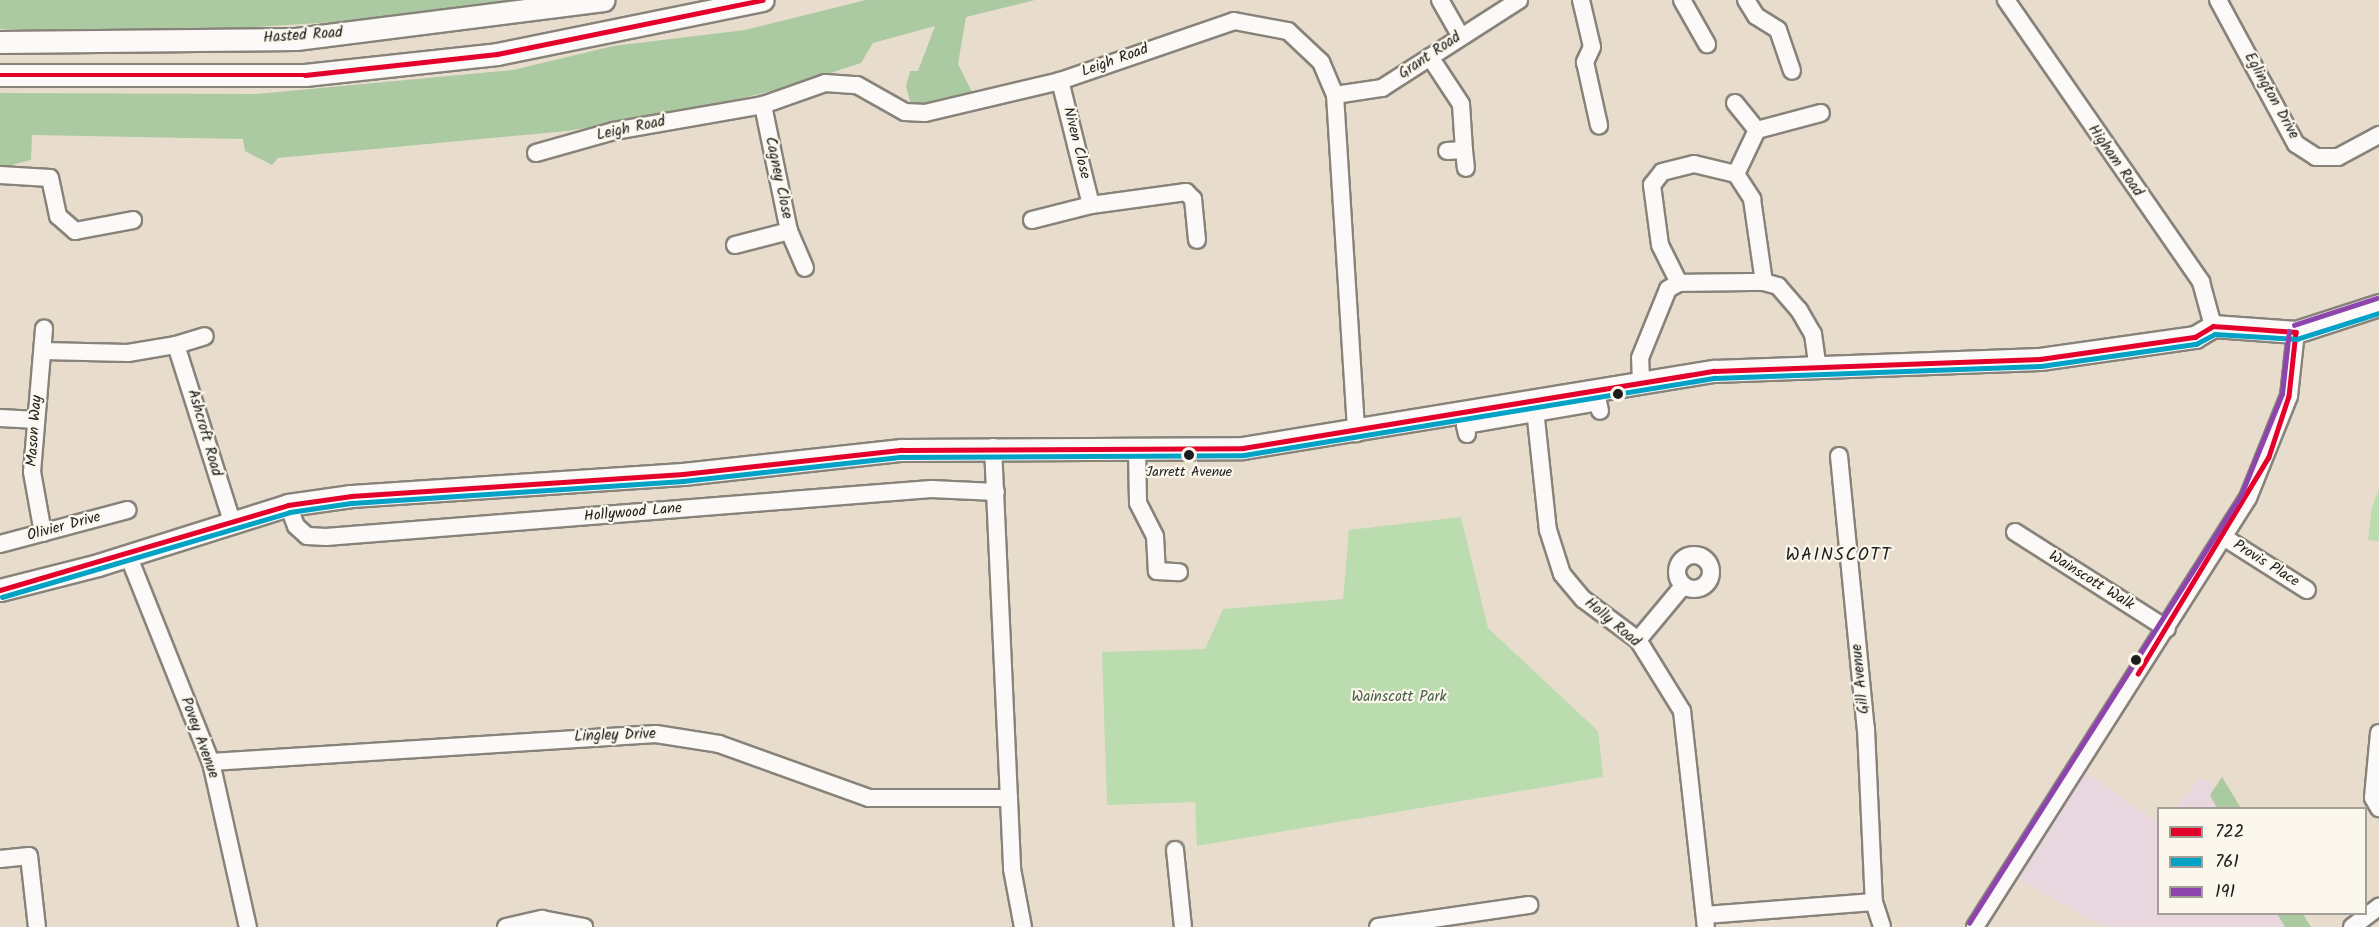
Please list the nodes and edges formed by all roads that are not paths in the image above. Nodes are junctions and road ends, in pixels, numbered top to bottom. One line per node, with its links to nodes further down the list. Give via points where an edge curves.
1 (604, 0): 11 (main road, Hasted Road, via 296,39)
2 (763, 0): 15 (main road, via 497,54 305,75)
3 (1440, 0): 10 (street)
4 (1519, 0): 10 (street, Grant Road)
5 (1581, 0): 21 (street, via 1592,47 1585,62)
6 (1682, 0): 12 (street)
7 (1746, 0): 14 (street, via 1756,16 1778,30)
8 (2006, 0): 40 (street, Higham Road, via 2201,282)
9 (2218, 0): 23 (street, Eglington Drive, via 2296,144 2316,157 2338,157)
10 (1460, 35): 13 (street, Grant Road)
11 (0, 42)
12 (1707, 44)
13 (1430, 57): 17 (street, Grant Road, via 1382,88); 24 (street, via 1461,104)
14 (1791, 71)
15 (0, 75)
16 (1060, 81): 17 (street, Leigh Road, via 1234,21 1288,31 1309,46); 19 (street, Leigh Road, via 925,113 905,112 840,82); 30 (street, Niven Close)
17 (1335, 95): 52 (street, Leigh Road, via 1336,181)
18 (1735, 103): 22 (street)
19 (763, 105): 26 (street, Leigh Road, via 614,131); 33 (street, Cagney Close)
20 (1821, 113): 22 (street)
21 (1599, 125)
22 (1757, 130): 28 (street)
23 (2379, 135)
24 (1464, 150): 25 (street); 27 (street)
25 (1447, 151)
26 (536, 153)
27 (1466, 168)
28 (1736, 174): 37 (street, via 1752,198); 38 (street, via 1708,165 1678,166 1662,172 1652,185 1660,245)
29 (0, 175): 31 (street, via 50,178 58,216 75,231)
30 (1091, 205): 32 (street); 34 (street, via 1186,192 1193,199)
31 (133, 220)
32 (1032, 220)
33 (789, 231): 35 (street, Cagney Close); 36 (street)
34 (1197, 240)
35 (735, 245)
36 (805, 268)
37 (1764, 282): 38 (street); 46 (street, via 1778,286 1799,310 1813,334)
38 (1679, 283): 47 (street, via 1668,289 1643,349)
39 (2379, 305): 42 (main road)
40 (2214, 326): 42 (main road); 46 (main road, via 2195,337 2107,352)
41 (44, 328): 45 (street, Mason Way)
42 (2296, 332): 63 (street, via 2289,396 2271,450)
43 (205, 336): 44 (street)
44 (176, 345): 45 (street, via 128,353); 60 (street, Ashcroft Road)
45 (43, 351): 51 (street, Mason Way)
46 (1818, 368): 47 (main road, via 1714,371)
47 (1641, 382): 48 (main road)
48 (1535, 406): 49 (street, via 1598,402); 52 (main road); 53 (street, via 1465,425); 71 (street, Holly Road, via 1548,530 1562,574 1583,599)
49 (1600, 411)
50 (0, 418): 51 (street)
51 (33, 420): 62 (street, Mason Way, via 32,472)
52 (1356, 434): 55 (main road, via 1243,448)
53 (1467, 434)
54 (993, 447): 55 (main road); 57 (street); 58 (main road, via 902,450 600,481 375,494)
55 (1137, 450): 66 (street, via 1138,503 1155,536 1157,571)
56 (1839, 456): 78 (street, Gill Avenue, via 1866,729)
57 (996, 492): 58 (street, Hollywood Lane, via 931,489 326,537 308,536 296,526); 74 (street)
58 (288, 505): 60 (main road)
59 (128, 510): 62 (street, Olivier Drive)
60 (232, 522): 65 (main road)
61 (2015, 532): 70 (street, Wainscott Walk)
62 (43, 533): 64 (street, Olivier Drive)
63 (2225, 538): 69 (street, Provis Place); 70 (street)
64 (0, 544)
65 (128, 555): 68 (main road); 73 (street, Povey Avenue)
66 (1179, 572)
67 (1683, 586): 71 (street)
68 (0, 590)
69 (2307, 590)
70 (2168, 629): 90 (street)
71 (1638, 640): 81 (street, Holly Road, via 1682,711)
72 (2379, 734): 75 (street, via 2373,798)
73 (212, 762): 74 (street, Lingley Drive, via 656,734 719,744 863,797); 83 (street, Povey Avenue)
74 (1009, 798): 86 (street, via 1012,869)
75 (2379, 808)
76 (1174, 850): 87 (street)
77 (0, 859): 82 (street, via 29,856)
78 (1874, 902): 81 (street, Holly Road); 89 (street, Gill Avenue)
79 (1529, 905): 88 (street)
80 (2379, 907): 91 (street)
81 (1706, 921)
82 (37, 927)
83 (248, 927)
84 (506, 927): 85 (street, via 542,919)
85 (584, 927)
86 (1023, 927)
87 (1183, 927)
88 (1378, 927)
89 (1882, 927)
90 (1975, 927)
91 (2352, 927)

